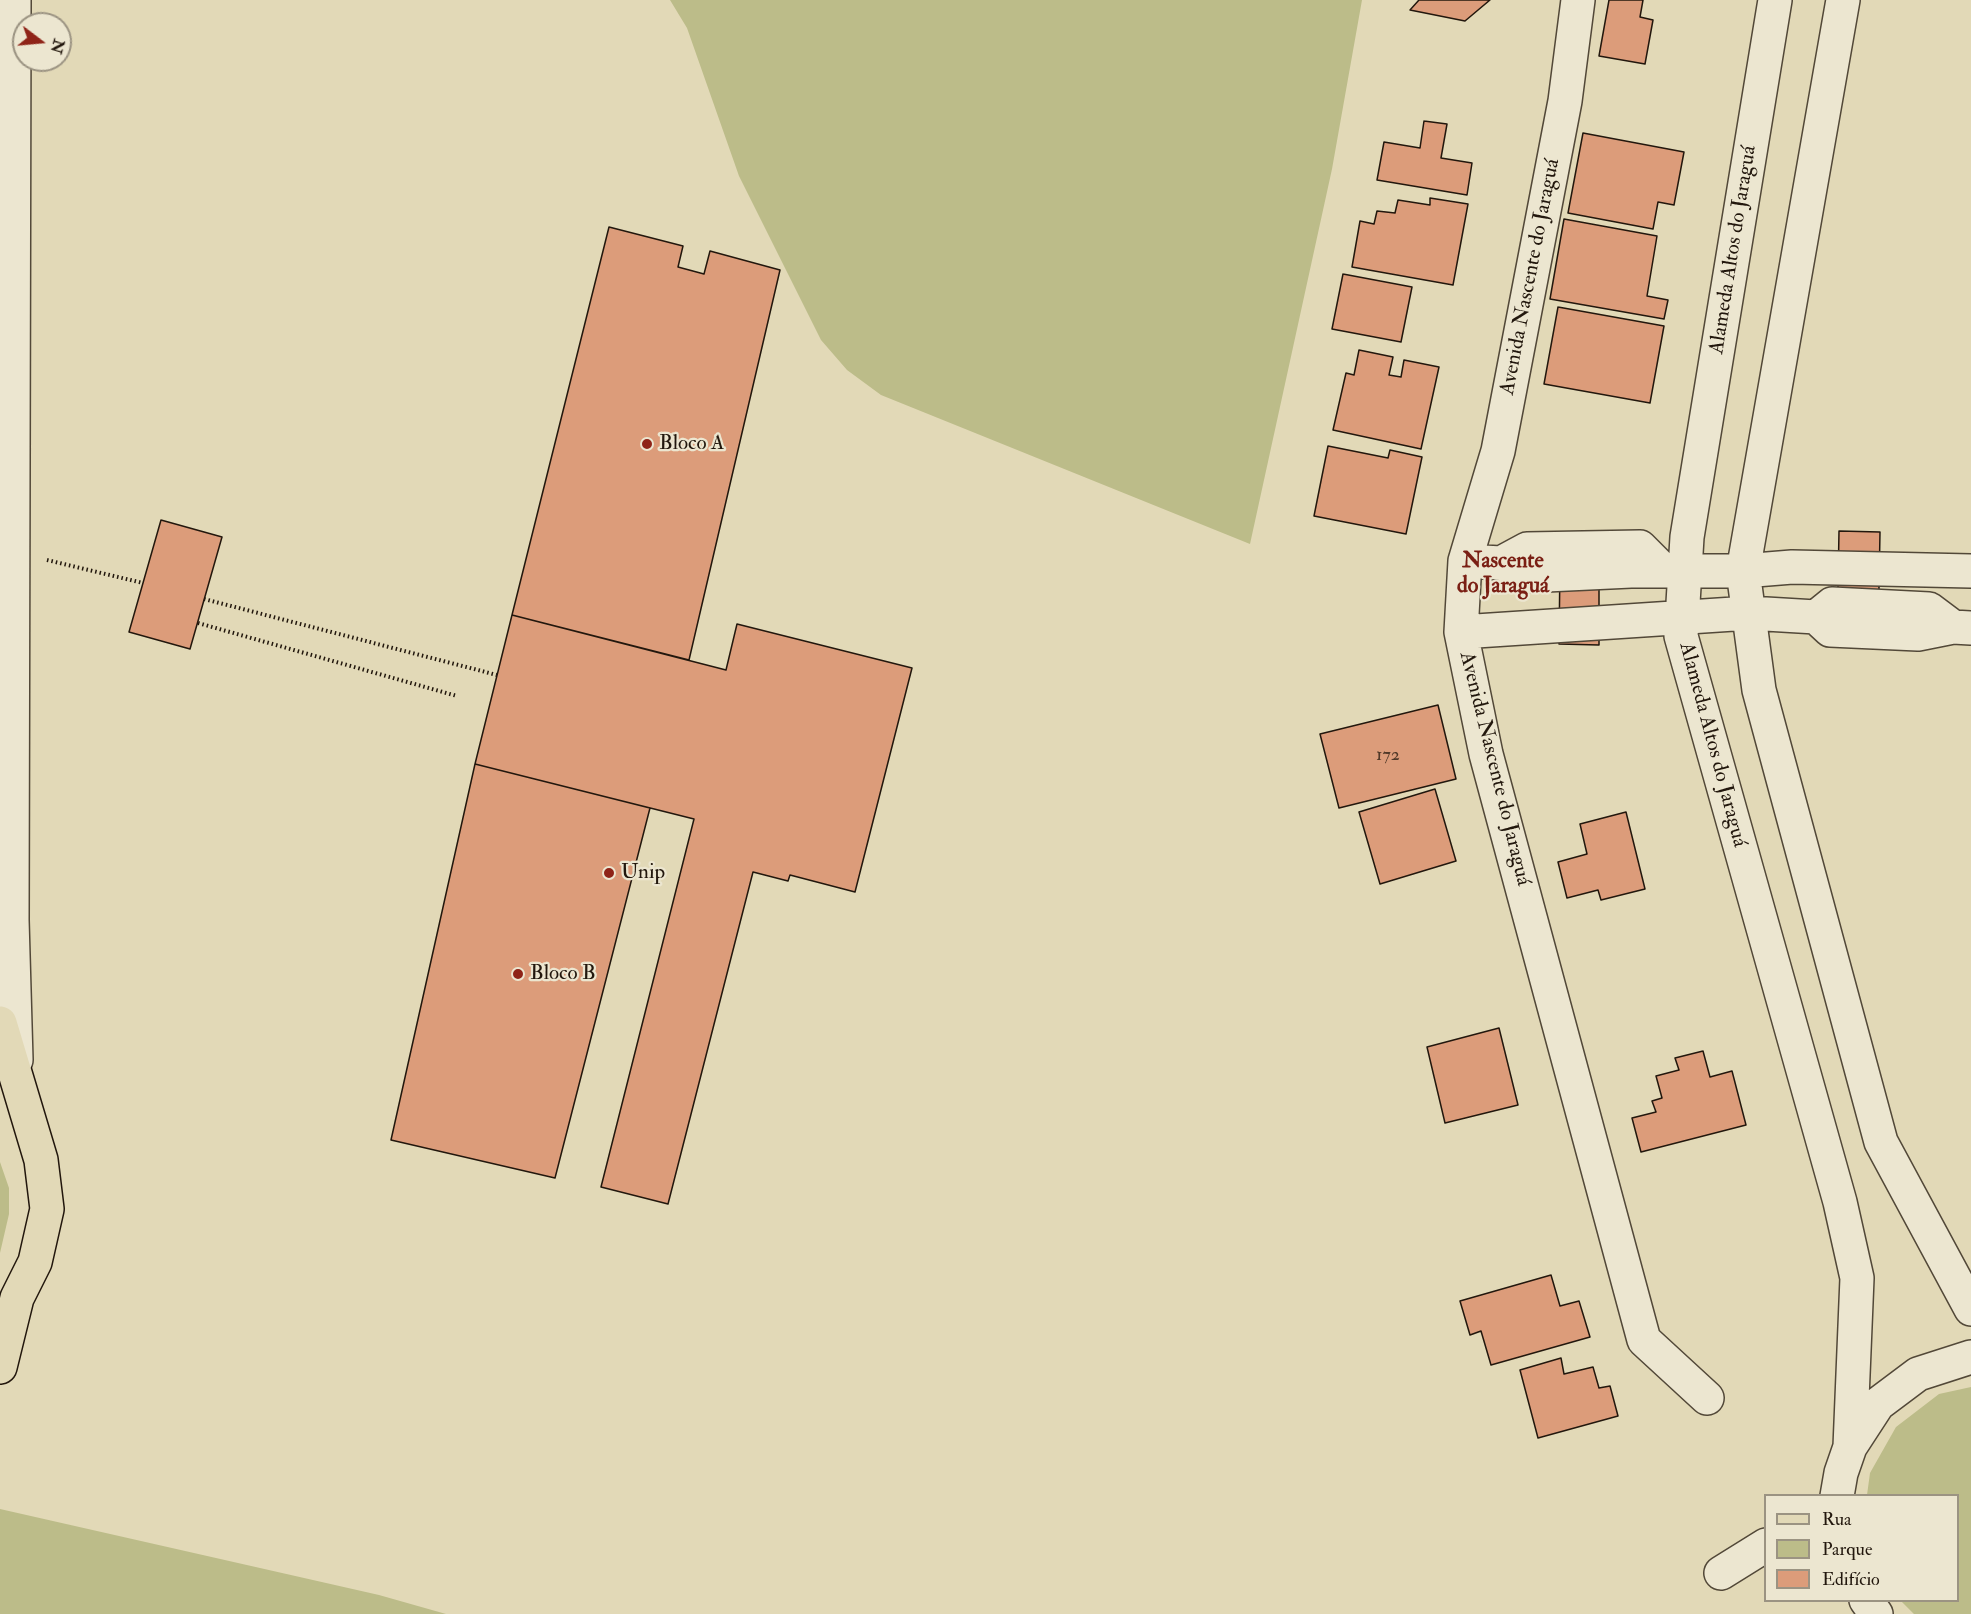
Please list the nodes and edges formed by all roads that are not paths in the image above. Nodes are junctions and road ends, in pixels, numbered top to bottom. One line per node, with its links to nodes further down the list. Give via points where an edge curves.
1 (14, 0): 14 (street, via 12,920)
2 (1578, 0): 5 (street, Avenida Nascente do Jaraguá, via 1565,101 1498,451)
3 (1775, 0): 6 (street, Alameda Altos do Jaraguá, via 1689,526)
4 (1843, 0): 7 (street)
5 (1465, 561): 6 (street, via 1501,563 1527,549 1640,547); 12 (street, Avenida Nascente do Jaraguá)
6 (1674, 571): 7 (street); 10 (street, Alameda Altos do Jaraguá)
7 (1743, 571): 8 (street, via 1792,567); 9 (street)
8 (1971, 571)
9 (1749, 613): 10 (street); 11 (street, via 1816,617 1830,630 1918,634); 18 (street, via 1759,690 1881,1142)
10 (1682, 618): 12 (street); 22 (street, Alameda Altos do Jaraguá, via 1681,636 1840,1202 1857,1278)
11 (1962, 628)
12 (1461, 632): 21 (street, Avenida Nascente do Jaraguá, via 1486,754 1644,1340)
13 (0, 1023): 14 (main road)
14 (8, 1073): 16 (main road)
15 (0, 1108): 16 (main road)
16 (29, 1124): 17 (main road, via 41,1160 47,1209 35,1262)
17 (8, 1308): 20 (main road)
18 (1971, 1309)
19 (1971, 1357): 22 (street, via 1918,1374 1878,1404)
20 (0, 1367)
21 (1707, 1398)
22 (1850, 1447): 23 (street)
23 (1837, 1494)
24 (1764, 1546): 25 (street)
25 (1721, 1573)

